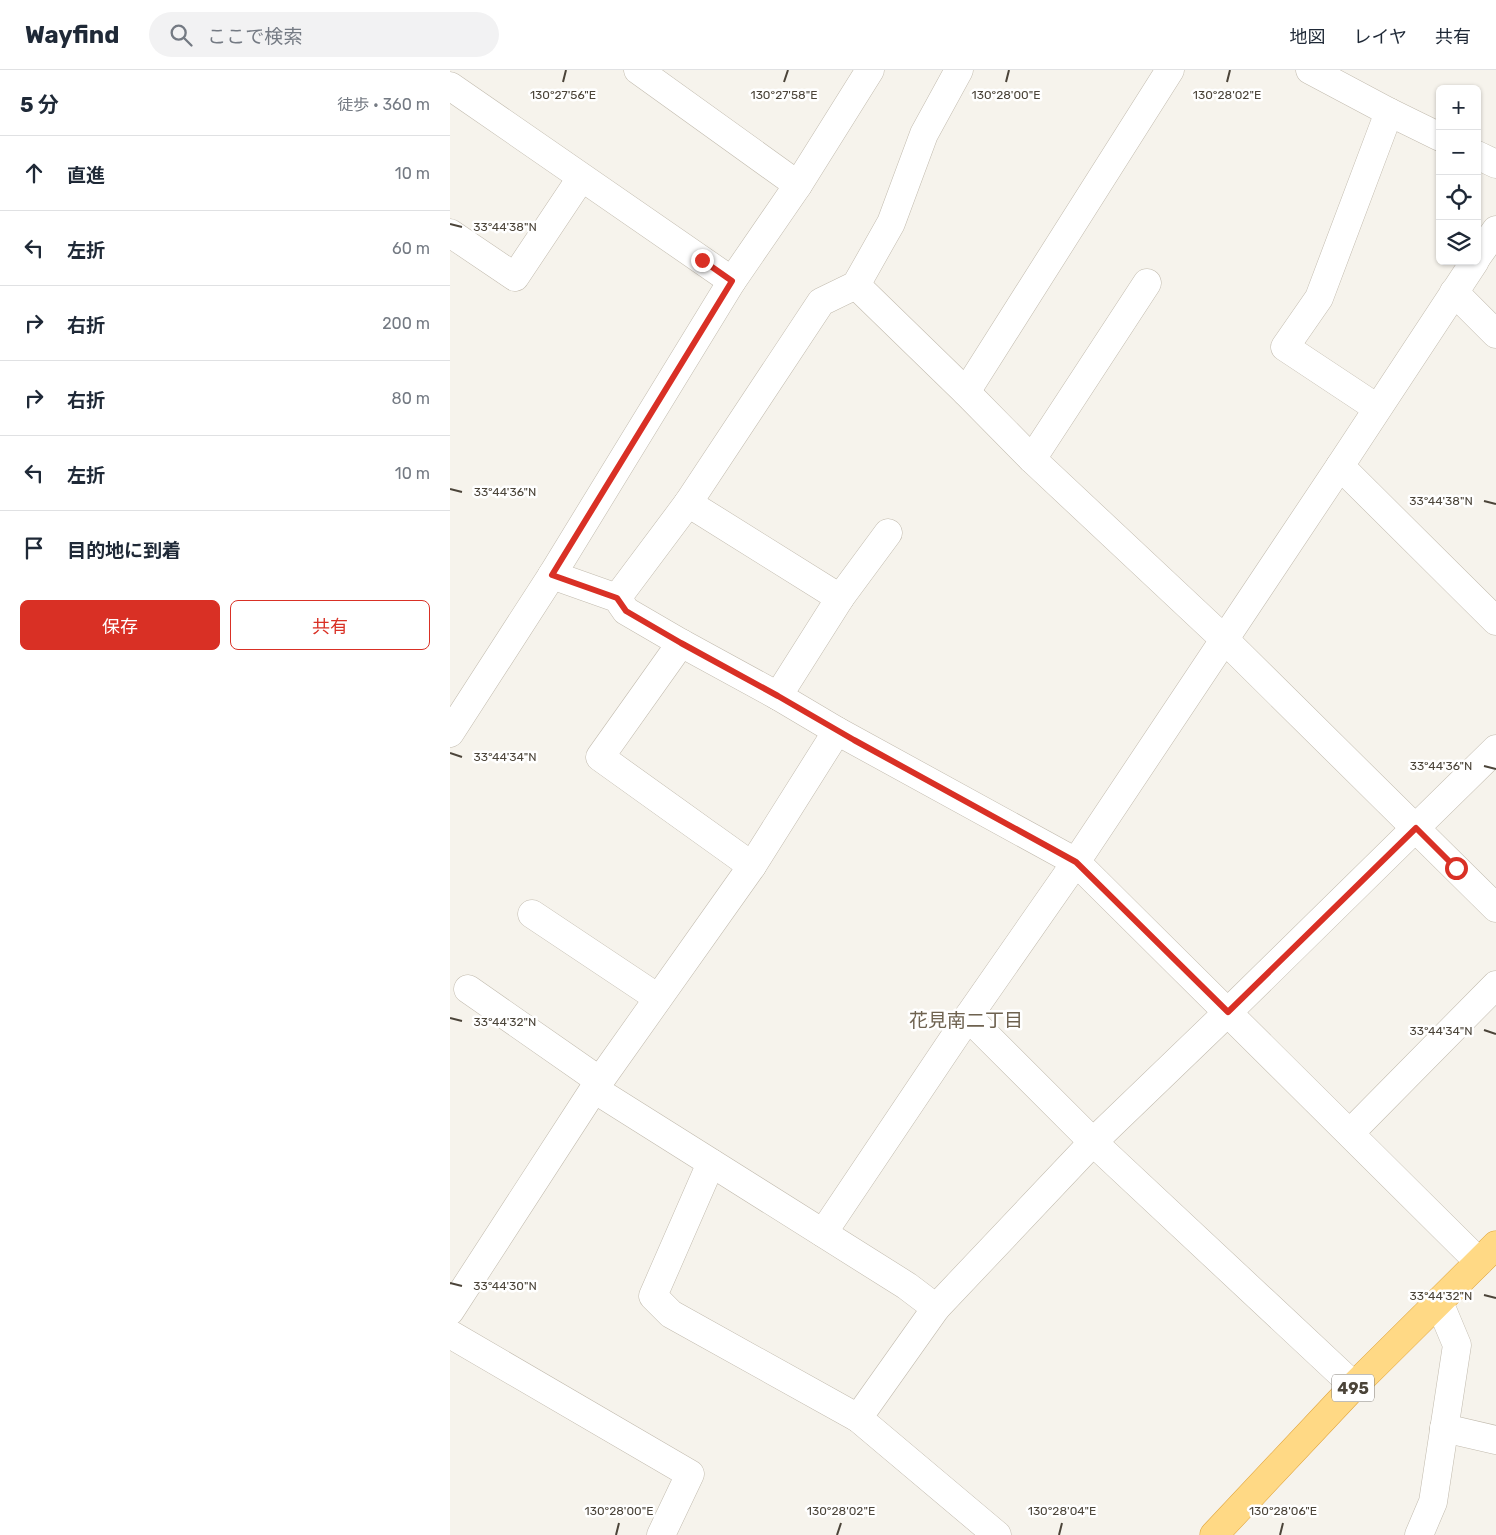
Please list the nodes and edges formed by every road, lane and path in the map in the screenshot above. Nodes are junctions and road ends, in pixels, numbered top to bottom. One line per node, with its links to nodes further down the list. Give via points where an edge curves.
1 (638, 70): 12 (street)
2 (870, 70): 12 (street)
3 (959, 70): 19 (street, via 924,134 891,223)
4 (1170, 70): 22 (street)
5 (1310, 70): 7 (street)
6 (450, 86): 11 (street)
7 (1389, 112): 8 (street); 23 (street, via 1319,298 1285,347)
8 (1436, 135)
9 (1481, 157): 10 (street)
10 (1496, 164)
11 (581, 178): 14 (street, via 515,277); 17 (street)
12 (798, 186): 17 (street)
13 (1496, 230): 15 (street)
14 (450, 233)
15 (1481, 251)
16 (1471, 265): 20 (street)
17 (732, 281): 28 (street)
18 (1147, 283): 24 (street)
19 (856, 286): 22 (street); 26 (street, via 821,302)
20 (1454, 292): 21 (street); 23 (street)
21 (1496, 334)
22 (966, 392): 24 (street)
23 (1378, 408): 25 (street)
24 (1032, 459): 32 (street)
25 (1340, 466): 31 (street); 32 (street)
26 (688, 502): 29 (street); 30 (street)
27 (888, 533): 30 (street)
28 (552, 575): 29 (street); 36 (street)
29 (617, 598): 33 (street, via 626,611)
30 (840, 598): 34 (street)
31 (1496, 621)
32 (1224, 638): 38 (street); 39 (street)
33 (681, 643): 34 (street); 40 (street, via 600,757)
34 (778, 696): 35 (street)
35 (837, 731): 39 (street); 40 (street)
36 (450, 733)
37 (1496, 749): 38 (street)
38 (1416, 828): 41 (street); 46 (street)
39 (1076, 862): 46 (street); 47 (street)
40 (752, 866): 45 (street)
41 (1496, 908)
42 (532, 914): 45 (street)
43 (1496, 985): 49 (street)
44 (468, 989): 48 (street)
45 (658, 998): 48 (street)
46 (1228, 1012): 49 (street); 50 (street)
47 (968, 1017): 50 (street); 52 (street)
48 (597, 1085): 51 (street); 56 (street)
49 (1350, 1133): 53 (street)
50 (1093, 1142): 55 (street); 58 (street)
51 (711, 1163): 52 (street); 59 (street, via 653,1296 671,1314)
52 (823, 1234): 55 (street, via 907,1286)
53 (1487, 1254): 54 (highway, 495)
54 (1439, 1302): 58 (highway, 495); 60 (street, via 1457,1345)
55 (936, 1308): 59 (street)
56 (450, 1312)
57 (450, 1334): 62 (street, via 690,1474)
58 (1354, 1386): 64 (highway, 495)
59 (858, 1418): 63 (street)
60 (1444, 1428): 61 (street); 65 (street, via 1432,1502)
61 (1496, 1440)
62 (661, 1535)
63 (997, 1535)
64 (1214, 1535)
65 (1419, 1535)

